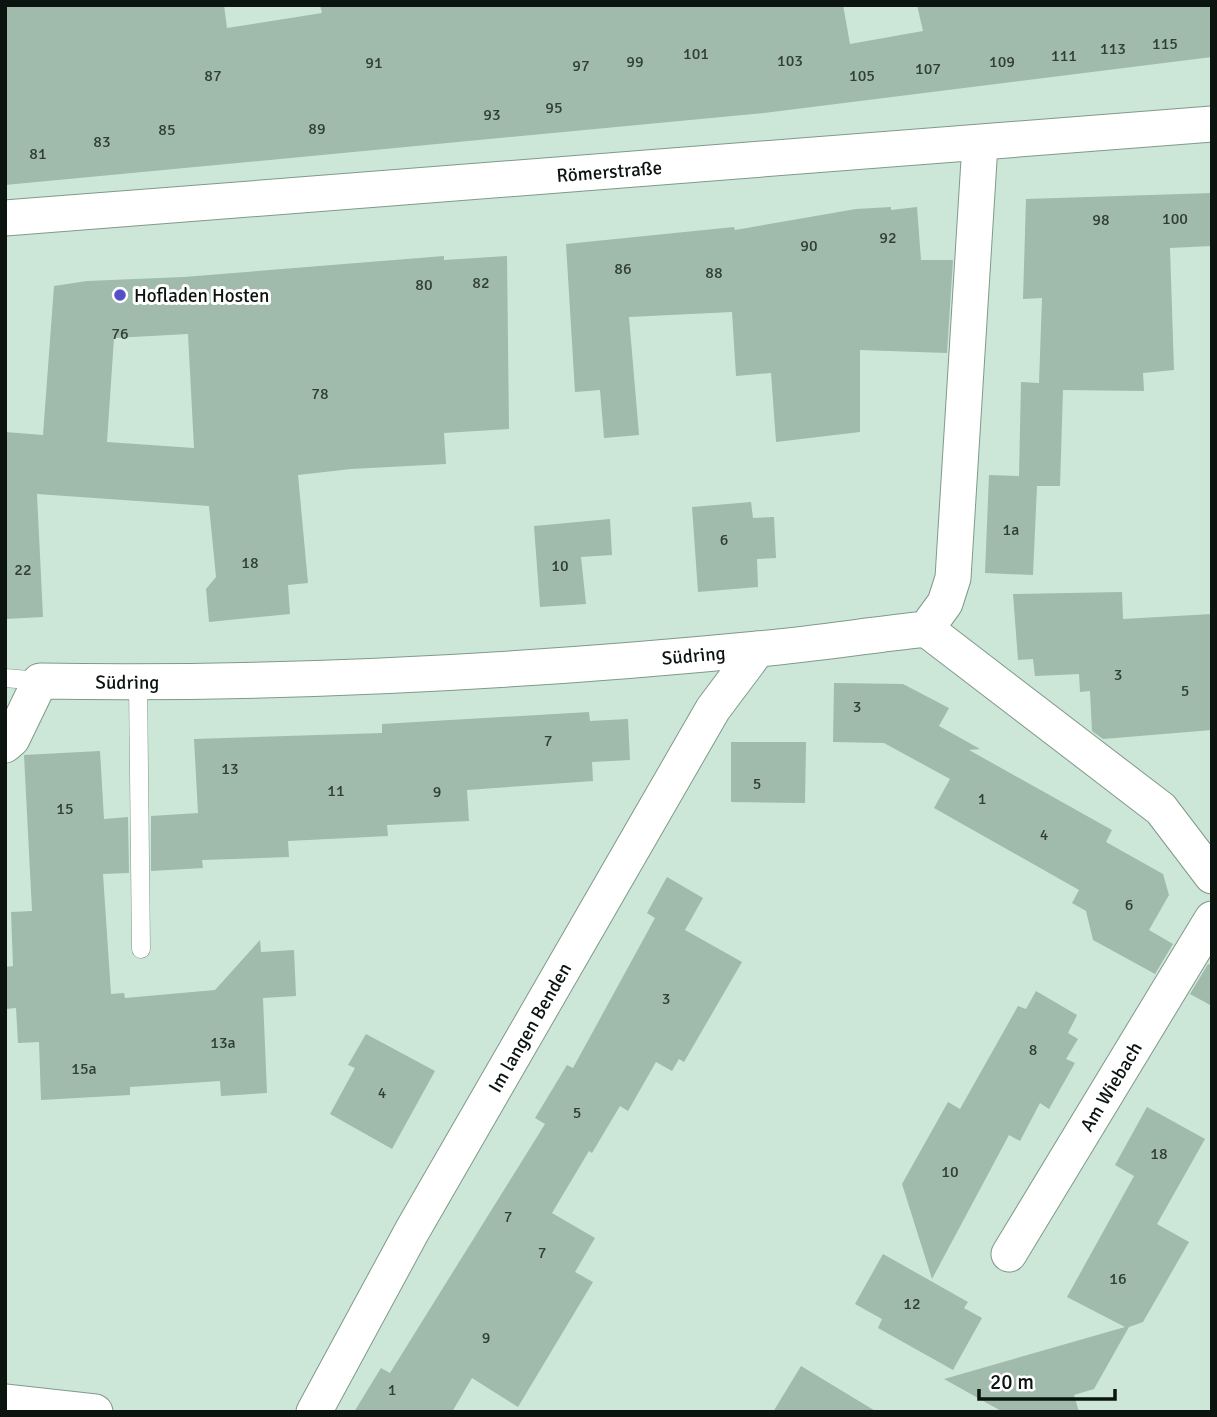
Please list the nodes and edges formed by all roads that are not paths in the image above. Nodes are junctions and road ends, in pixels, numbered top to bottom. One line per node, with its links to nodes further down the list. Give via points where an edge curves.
1 (1212, 124): 2 (street, Römerstraße)
2 (980, 144): 3 (street, Römerstraße); 4 (street, via 953,578 945,603)
3 (5, 218)
4 (926, 629): 5 (street, Südring); 10 (street, via 1161,809)
5 (758, 649): 8 (street, Südring, via 435,673); 16 (street, Im langen Benden, via 713,709 412,1231)
6 (5, 678): 7 (lane)
7 (40, 681): 8 (street, Südring); 9 (street)
8 (138, 683): 12 (lane)
9 (5, 745)
10 (1212, 876)
11 (1212, 919): 13 (street, Am Wiebach)
12 (141, 949)
13 (1009, 1254)
14 (5, 1402): 15 (street)
15 (95, 1412)
16 (314, 1412)

